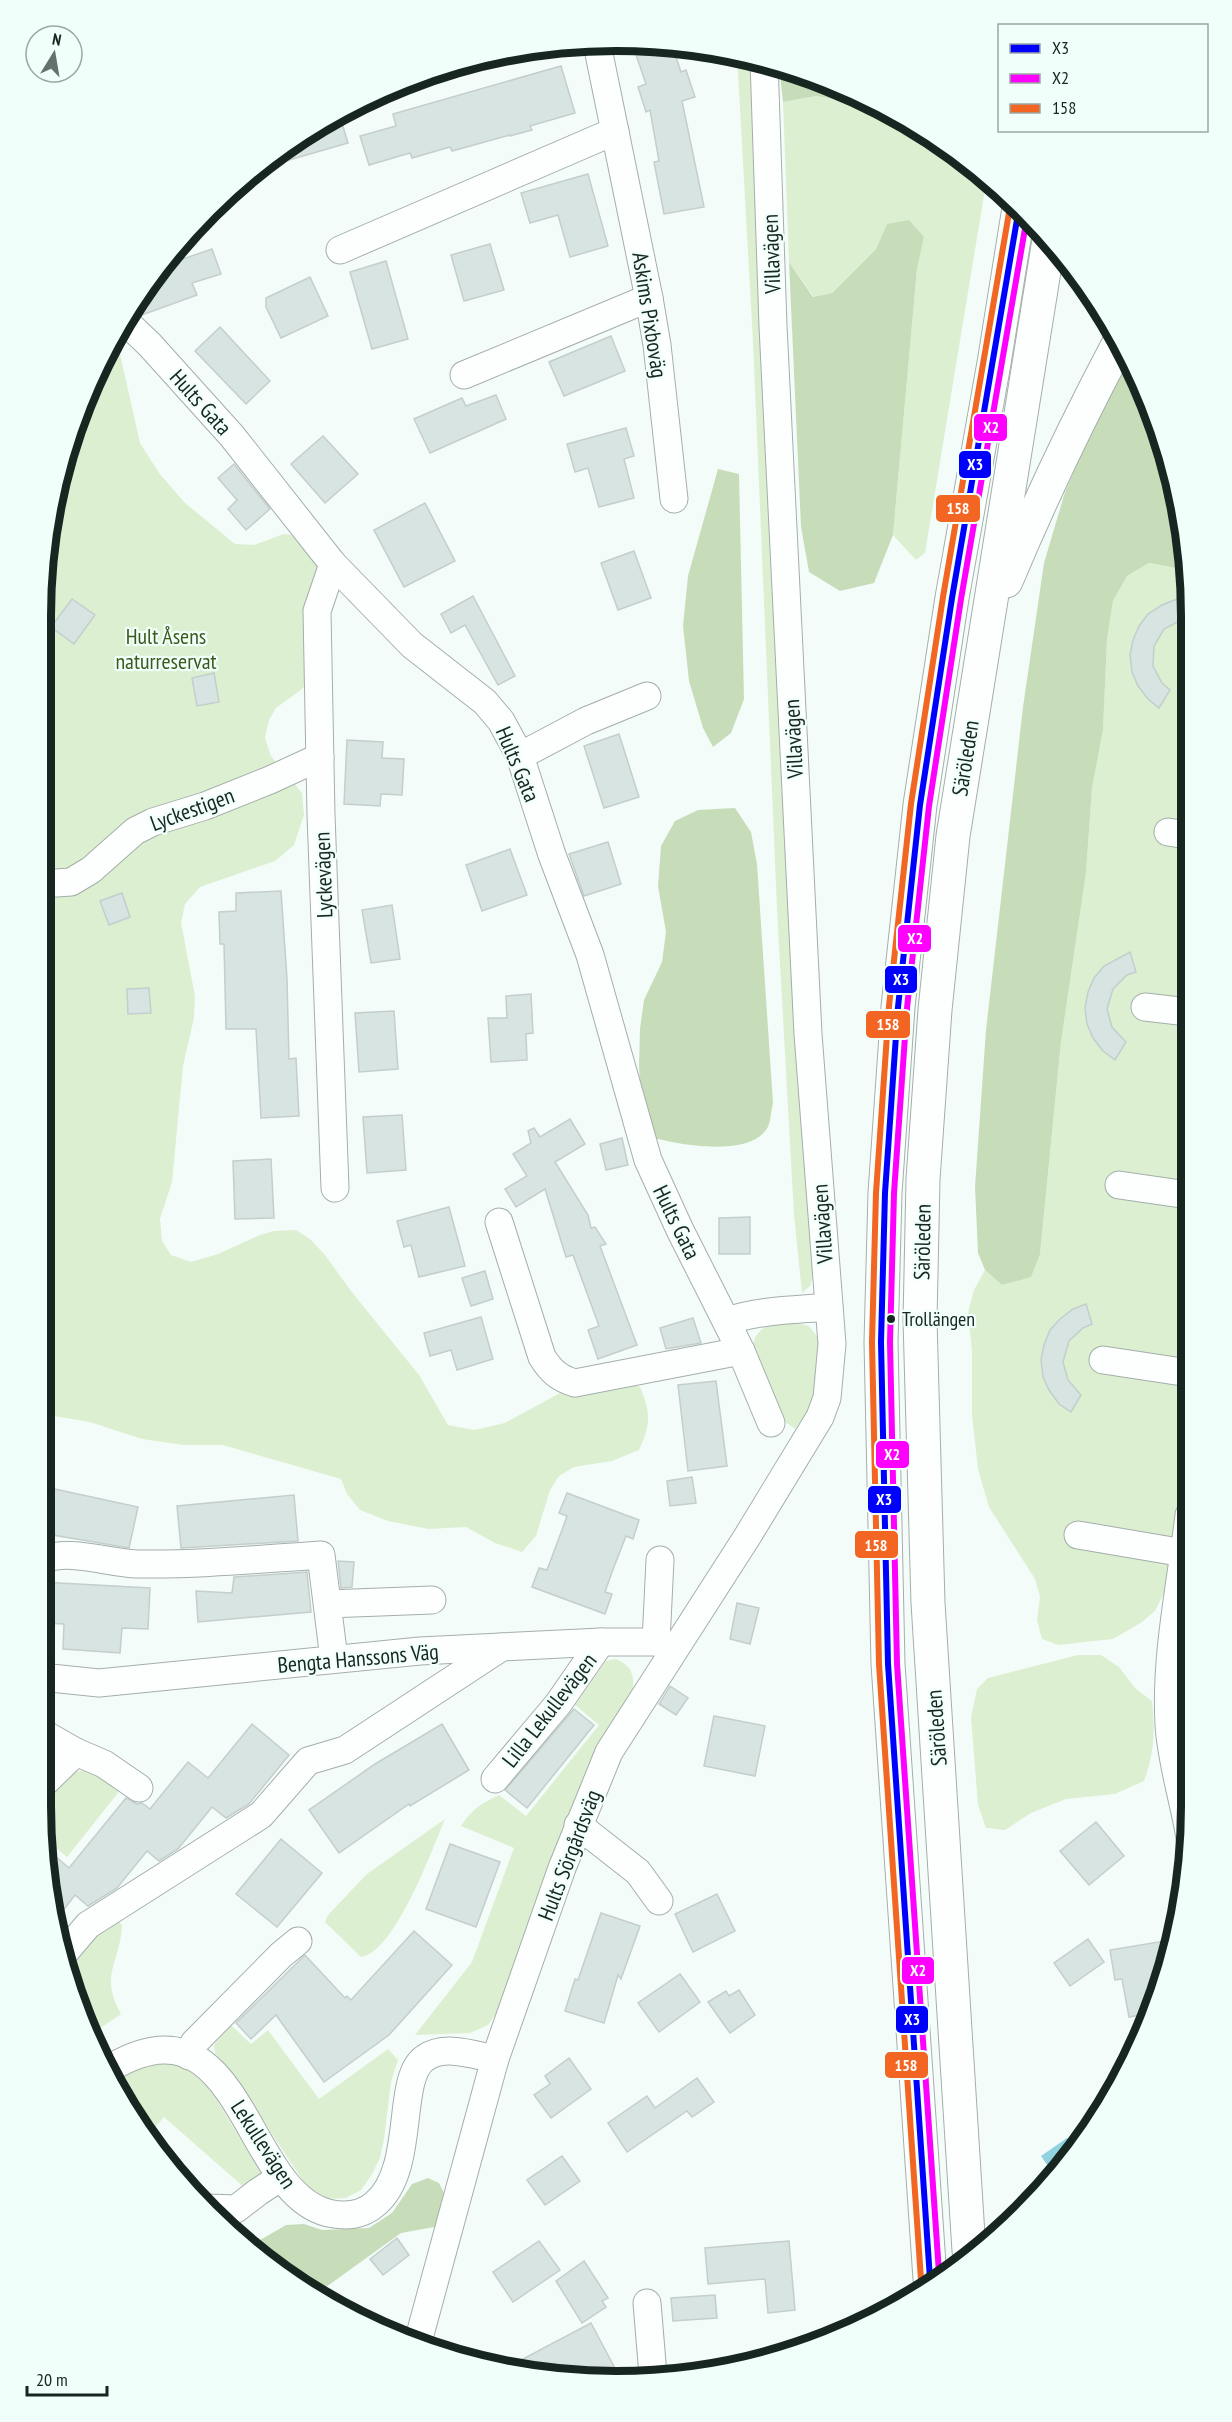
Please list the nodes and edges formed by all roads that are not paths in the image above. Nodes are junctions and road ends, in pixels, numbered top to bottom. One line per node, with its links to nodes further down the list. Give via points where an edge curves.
1 (599, 51): 3 (street, Askims Pixboväg)
2 (764, 71): 24 (street, Villavägen, via 808,1034)
3 (615, 132): 5 (street); 7 (street, Askims Pixboväg)
4 (1017, 218): 59 (main road, Säröleden, via 920,805 897,1007 885,1193 881,1342 888,1664)
5 (340, 250)
6 (1047, 251): 13 (main road, Säröleden)
7 (649, 298): 10 (street); 11 (street, Askims Pixboväg)
8 (131, 327): 12 (street, Hults Gata, via 232,436)
9 (1115, 351): 13 (main road, via 1034,513)
10 (464, 375)
11 (674, 499)
12 (333, 564): 15 (street, Hults Gata, via 412,645 485,702 501,721); 16 (street, Lyckevägen, via 317,611)
13 (986, 630): 58 (main road, Säröleden, via 953,836 936,999 924,1179 920,1320 928,1603)
14 (647, 696): 15 (street, via 586,721)
15 (519, 756): 25 (street, Hults Gata, via 603,995 648,1160)
16 (320, 758): 17 (street, Lyckestigen, via 153,822 135,831 91,870 71,882); 21 (street, Lyckevägen)
17 (51, 883)
18 (1145, 1007): 19 (street)
19 (1181, 1011)
20 (1119, 1185): 22 (street)
21 (335, 1188)
22 (1181, 1194)
23 (499, 1222): 26 (street, via 542,1357 561,1379 575,1383)
24 (828, 1307): 25 (street, via 774,1311); 29 (street, Villavägen, via 830,1376)
25 (727, 1321): 26 (street, Hults Gata)
26 (741, 1350): 30 (street, Hults Gata)
27 (1103, 1360): 28 (street)
28 (1181, 1372)
29 (820, 1417): 39 (street, Hults Sörgårdsväg, via 747,1537)
30 (771, 1423)
31 (1078, 1535): 32 (street)
32 (1181, 1552)
33 (51, 1558): 37 (street, via 67,1556 134,1564 175,1564 321,1555)
34 (660, 1560): 39 (street)
35 (1181, 1576): 47 (street, via 1168,1698 1169,1728)
36 (432, 1600): 37 (street)
37 (328, 1604): 41 (street)
38 (601, 1642): 39 (street, Bengta Hanssons Väg); 40 (street, Bengta Hanssons Väg); 46 (street, Lilla Lekullevägen, via 558,1704)
39 (666, 1645): 49 (street, Hults Sörgårdsväg, via 609,1752)
40 (502, 1647): 41 (street, Bengta Hanssons Väg); 52 (street, via 345,1749 308,1761 261,1815 88,1925)
41 (334, 1659): 42 (street, Bengta Hanssons Väg, via 99,1683)
42 (51, 1678)
43 (51, 1738): 44 (street)
44 (76, 1752): 45 (street); 48 (street, via 104,1764)
45 (51, 1776)
46 (495, 1779)
47 (1181, 1787)
48 (139, 1788)
49 (578, 1825): 50 (street, via 638,1872); 54 (street, Hults Sörgårdsväg)
50 (659, 1901)
51 (298, 1941): 53 (street, via 194,2043)
52 (69, 1947)
53 (189, 2056): 55 (street, Lekullevägen, via 174,2051 144,2053); 56 (street, Lekullevägen, via 210,2069 229,2090)
54 (495, 2059): 56 (street, Lekullevägen, via 439,2052 424,2058 416,2067 398,2164 382,2199 370,2209 343,2216 325,2212 309,2204); 61 (street, Hults Sörgårdsväg)
55 (114, 2066)
56 (281, 2177): 57 (street, via 236,2209)
57 (219, 2208)
58 (969, 2247)
59 (930, 2276)
60 (647, 2303): 62 (street)
61 (420, 2336)
62 (653, 2370)

